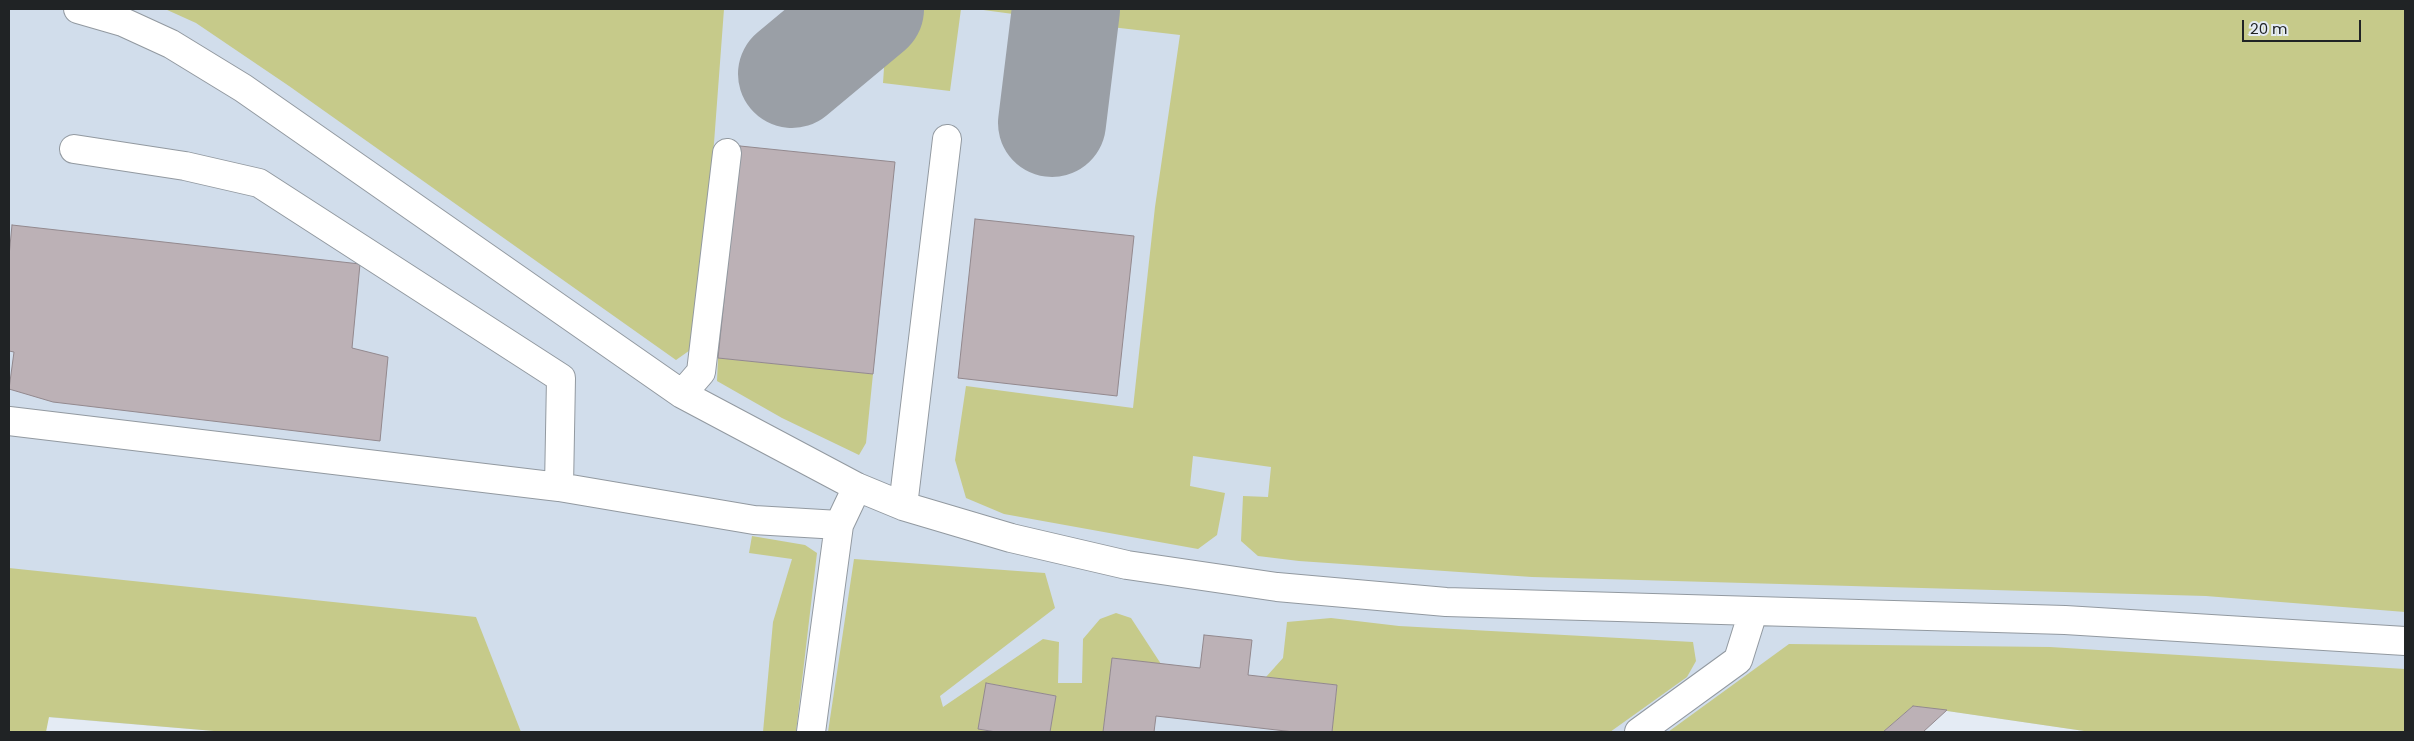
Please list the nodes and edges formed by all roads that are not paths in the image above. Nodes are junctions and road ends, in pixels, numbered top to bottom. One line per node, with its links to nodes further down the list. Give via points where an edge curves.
1 (78, 9): 5 (lane, via 123,22 171,44 243,88)
2 (947, 139): 9 (lane)
3 (74, 149): 7 (lane, via 185,166 259,183 561,378)
4 (727, 153): 5 (lane, via 701,372)
5 (682, 394): 8 (lane)
6 (9, 421): 7 (lane)
7 (559, 487): 10 (lane, via 754,520)
8 (857, 487): 9 (lane); 10 (lane)
9 (903, 506): 11 (lane, via 1011,538 1127,565 1277,587 1446,602)
10 (839, 525): 13 (lane)
11 (1753, 612): 12 (lane, via 2065,620); 14 (lane, via 1738,660)
12 (2405, 641)
13 (811, 732)
14 (1639, 732)

